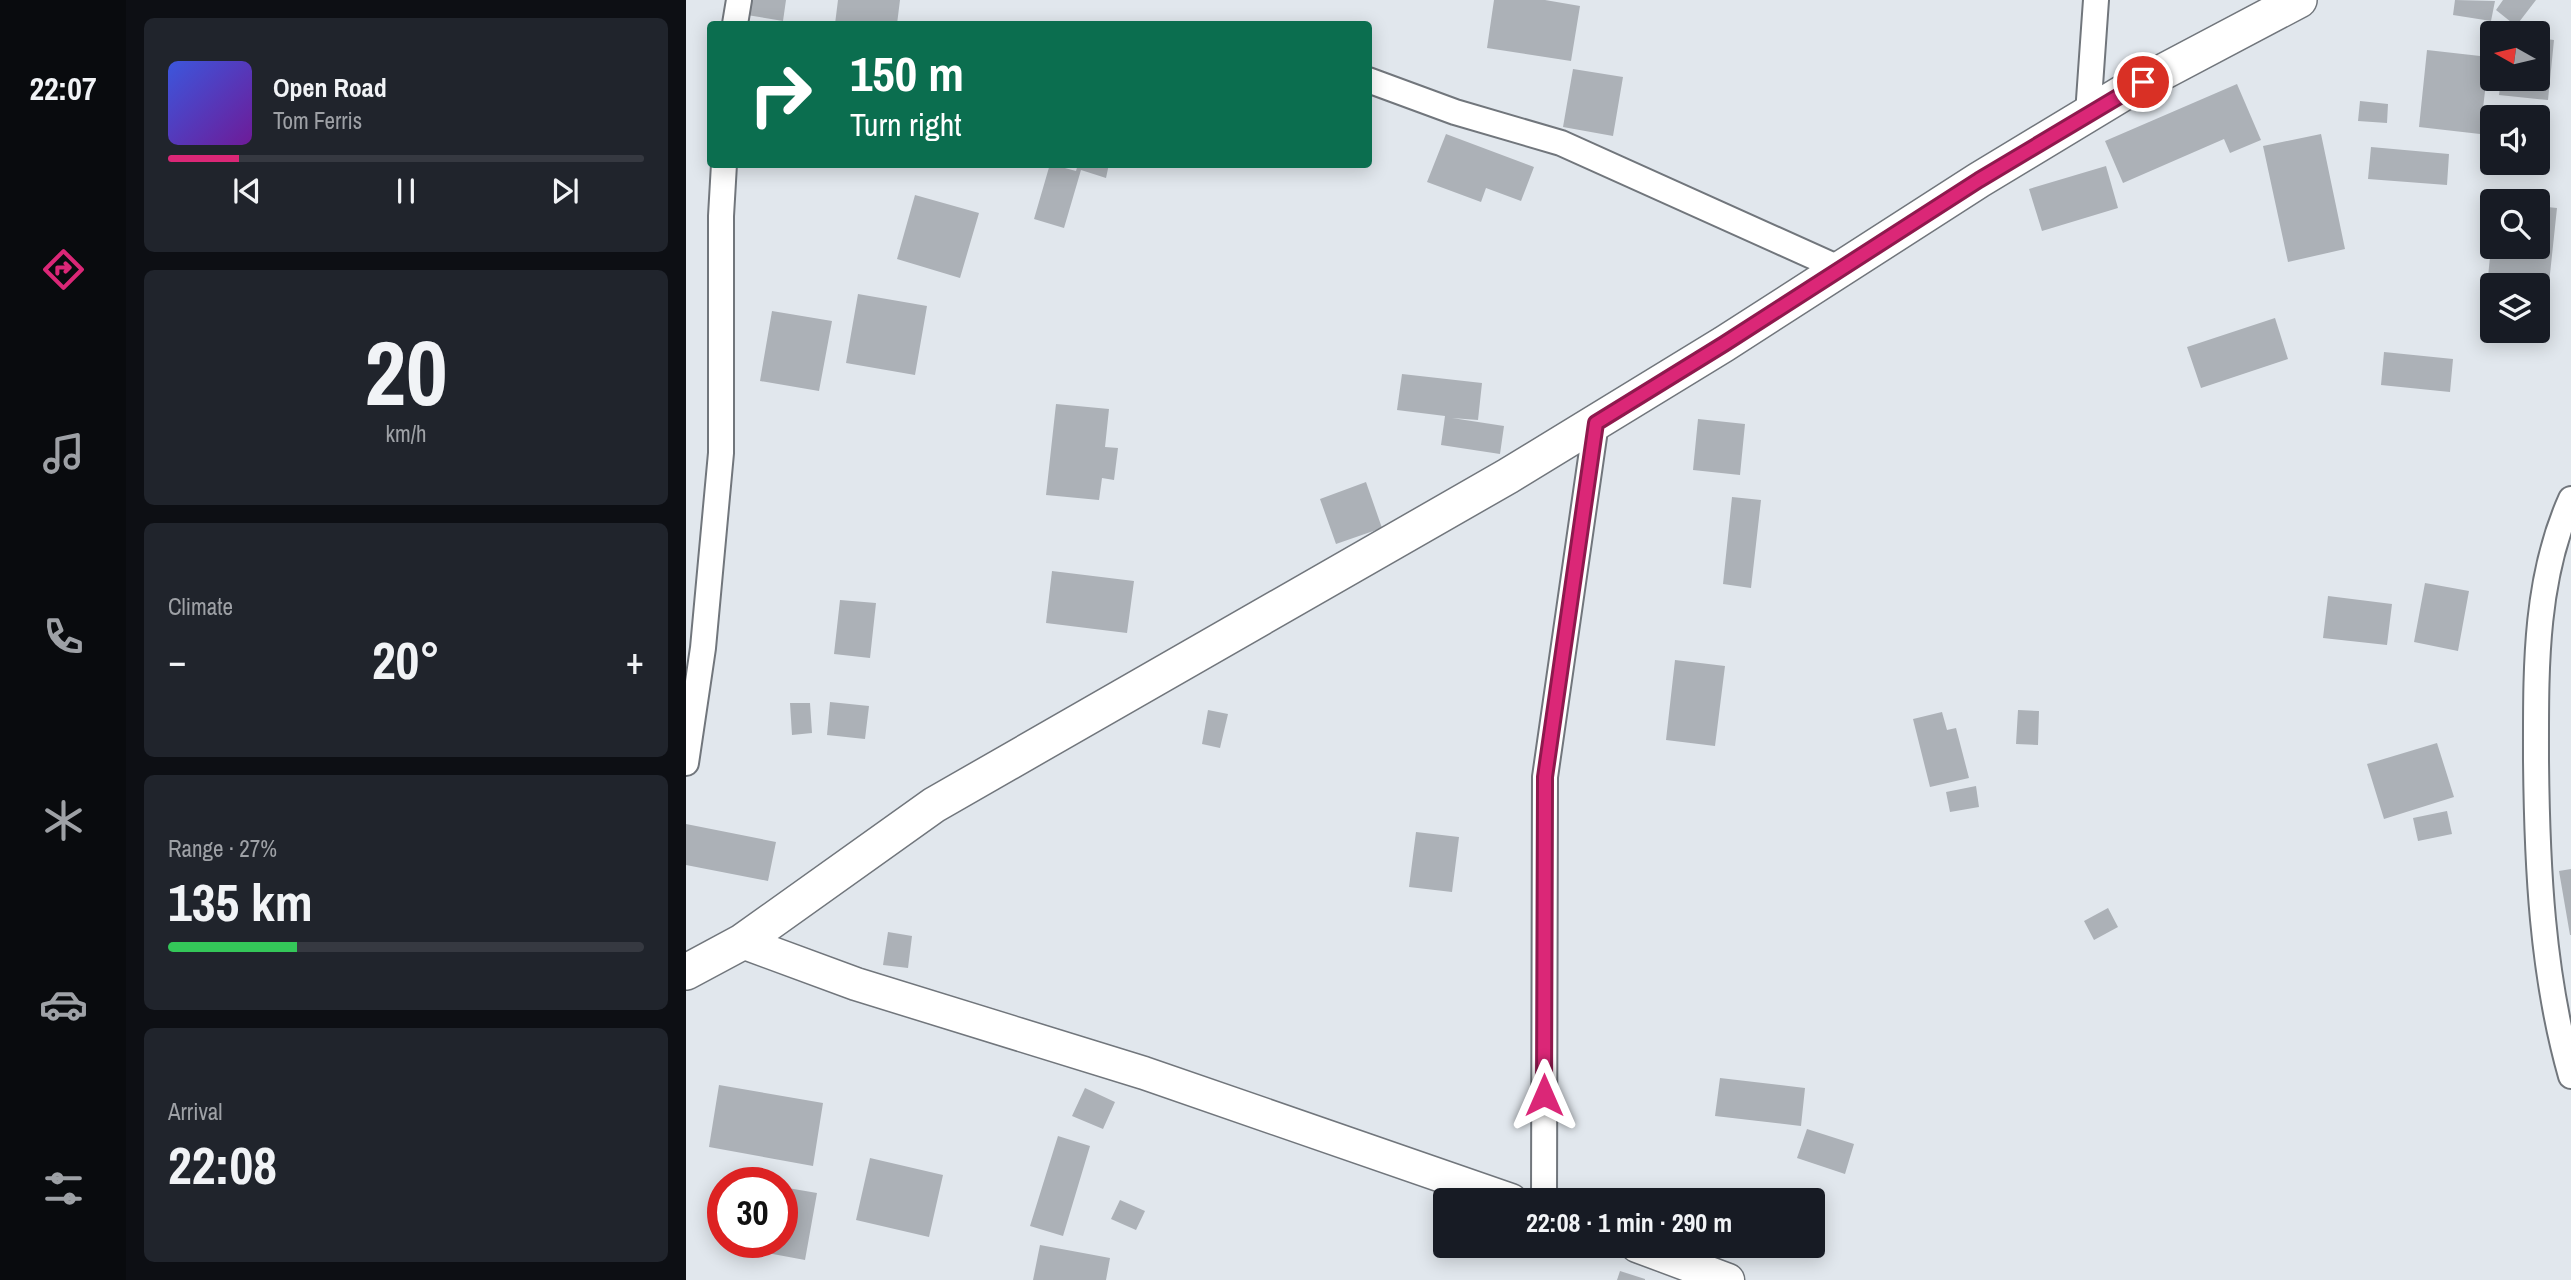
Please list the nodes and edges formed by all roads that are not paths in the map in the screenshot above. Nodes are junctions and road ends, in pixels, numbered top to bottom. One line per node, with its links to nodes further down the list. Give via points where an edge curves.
1 (739, 0): 4 (street)
2 (2096, 0): 6 (street)
3 (2299, 0): 6 (main road)
4 (736, 21)
5 (1372, 81): 8 (street, via 1561,143)
6 (2088, 114): 8 (main road)
7 (724, 168): 11 (street, via 721,453 703,648)
8 (1841, 269): 9 (main road)
9 (1596, 423): 12 (main road, via 934,805); 16 (street, via 1545,777)
10 (2571, 499): 14 (street, via 2557,530 2542,601 2536,680 2537,830 2546,948)
11 (686, 762)
12 (742, 942): 13 (main road); 15 (street, via 856,984 1144,1073)
13 (686, 972)
14 (2571, 1076)
15 (1476, 1188)
16 (1544, 1188)
17 (1669, 1258): 18 (street)
18 (1728, 1280)

